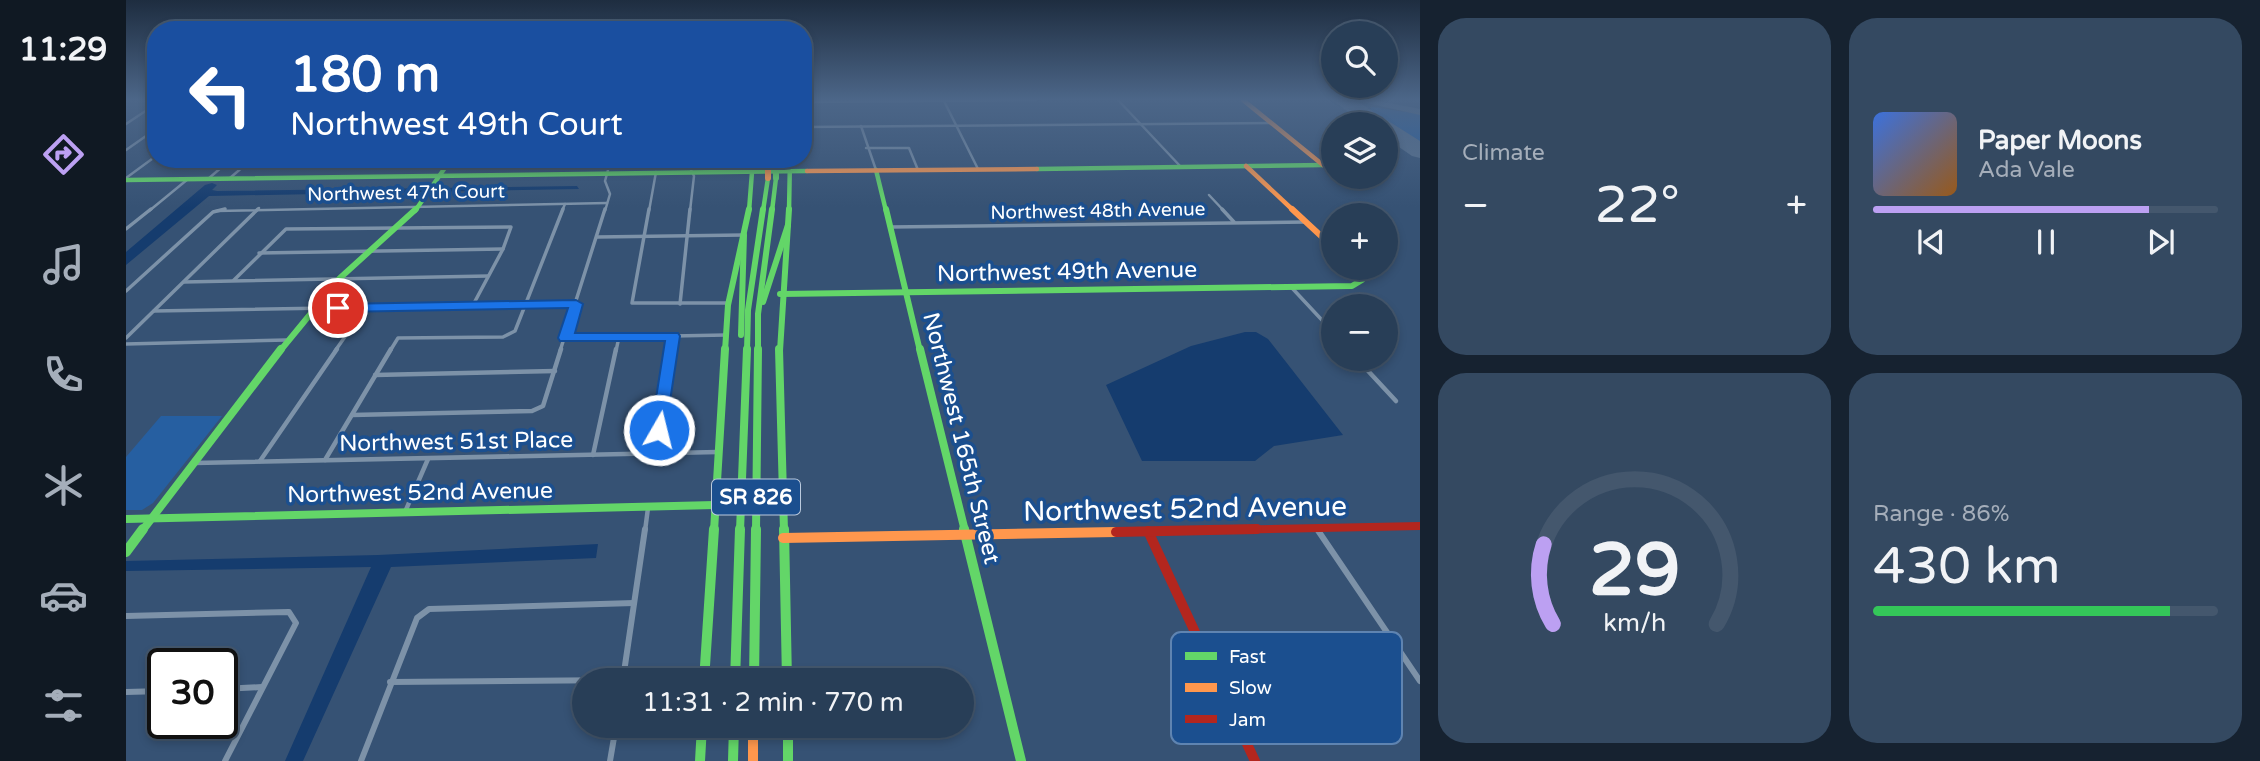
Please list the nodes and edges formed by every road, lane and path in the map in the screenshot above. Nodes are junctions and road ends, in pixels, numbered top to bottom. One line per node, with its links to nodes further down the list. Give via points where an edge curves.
1 (147, 136): 7 (street)
2 (863, 136): 6 (street, Northwest 165th Street)
3 (961, 136): 21 (street)
4 (1151, 136): 10 (street)
5 (1286, 136): 9 (main road, via 1323,165)
6 (866, 148): 22 (street, via 909,148); 26 (street, Northwest 165th Street)
7 (126, 150)
8 (147, 163): 30 (street)
9 (1245, 166): 10 (main road); 38 (main road)
10 (1181, 167): 21 (main road)
11 (221, 168): 32 (street)
12 (242, 168): 28 (street)
13 (445, 168): 27 (main road)
14 (608, 168): 25 (street)
15 (692, 168): 24 (street)
16 (749, 168): 24 (main road)
17 (754, 168): 44 (main road)
18 (772, 168): 29 (main road, SR 826, bridge)
19 (791, 168): 40 (main road)
20 (795, 168): 26 (main road)
21 (978, 169): 22 (main road)
22 (918, 170): 26 (main road)
23 (656, 172): 24 (main road); 25 (main road); 48 (street)
24 (692, 172): 45 (street)
25 (607, 173): 27 (main road); 35 (street)
26 (876, 173): 41 (main road, Northwest 165th Street)
27 (439, 176): 28 (main road); 36 (main road)
28 (230, 178): 32 (main road)
29 (772, 178): 69 (main road, SR 826); 78 (main road, SR 826, via 750,289)
30 (126, 179): 31 (main road)
31 (188, 179): 32 (main road); 43 (street)
32 (208, 179)
33 (1209, 195): 39 (street)
34 (566, 203): 35 (street, Northwest 47th Court); 36 (street, Northwest 47th Court); 62 (street)
35 (607, 203): 47 (street)
36 (419, 205): 37 (street, Northwest 47th Court); 42 (main road)
37 (260, 208): 56 (street); 58 (street, Northwest 47th Court, via 221,209 208,216)
38 (1305, 222): 39 (street, Northwest 48th Avenue); 46 (main road)
39 (1235, 223): 41 (street, Northwest 48th Avenue)
40 (788, 225): 60 (main road); 69 (main road)
41 (890, 227): 59 (main road, Northwest 165th Street)
42 (400, 228): 49 (street, via 511,227); 50 (main road); 51 (street, via 280,232)
43 (126, 229)
44 (744, 235): 45 (street); 61 (main road); 78 (main road)
45 (688, 236): 48 (street); 64 (street)
46 (1321, 236)
47 (597, 237): 48 (street); 63 (street)
48 (643, 237): 64 (street, via 632,303)
49 (503, 249): 50 (street); 52 (street)
50 (369, 252): 51 (street); 53 (main road)
51 (259, 253): 54 (street)
52 (489, 276): 53 (street); 65 (street)
53 (340, 278): 54 (street); 67 (main road)
54 (234, 280): 56 (street)
55 (1361, 280): 57 (main road, Northwest 49th Avenue, via 1355,285)
56 (184, 282): 68 (street)
57 (1291, 287): 59 (main road, Northwest 49th Avenue); 70 (street)
58 (126, 291)
59 (906, 292): 60 (main road, Northwest 49th Avenue); 99 (main road, Northwest 165th Street)
60 (780, 294): 100 (main road)
61 (729, 303): 64 (street); 71 (main road)
62 (526, 304): 63 (street); 65 (street); 81 (street, via 515,331 503,337 398,338)
63 (576, 304): 75 (street)
64 (680, 304)
65 (473, 305): 66 (street)
66 (365, 307): 67 (street); 88 (street)
67 (312, 309): 68 (street); 76 (main road)
68 (154, 311): 74 (street)
69 (758, 314): 110 (main road, SR 826)
70 (1321, 319)
71 (726, 335): 72 (street); 84 (main road)
72 (673, 336): 73 (street); 85 (street)
73 (619, 337): 75 (street); 86 (street)
74 (126, 338)
75 (566, 338): 79 (street)
76 (286, 340): 77 (street); 90 (main road)
77 (126, 344)
78 (744, 368): 109 (main road, SR 826)
79 (555, 371): 81 (street); 83 (street, via 539,409)
80 (1368, 371): 82 (street)
81 (375, 375): 83 (street)
82 (1395, 401)
83 (352, 415): 89 (street)
84 (719, 452): 85 (street, Northwest 51st Place); 91 (main road)
85 (656, 453): 86 (street, Northwest 51st Place)
86 (593, 455): 87 (street, Northwest 51st Place)
87 (428, 459): 89 (street, Northwest 51st Place); 93 (street)
88 (260, 461): 89 (street, Northwest 51st Place); 90 (street, Northwest 51st Place)
89 (325, 461)
90 (193, 463): 95 (main road)
91 (715, 505): 92 (main road, Northwest 52nd Avenue); 108 (main road)
92 (648, 507): 93 (main road, Northwest 52nd Avenue); 102 (street)
93 (405, 512): 95 (main road, Northwest 52nd Avenue)
94 (126, 519): 95 (main road, Northwest 52nd Avenue)
95 (152, 519): 101 (main road)
96 (1420, 526): 97 (main road, Northwest 52nd Avenue)
97 (1317, 528): 98 (main road, Northwest 52nd Avenue); 105 (street)
98 (1148, 531): 99 (main road, Northwest 52nd Avenue); 104 (main road)
99 (966, 534): 100 (main road, Northwest 52nd Avenue); 132 (main road, Northwest 165th Street)
100 (783, 538): 111 (main road)
101 (126, 552)
102 (634, 603): 107 (street); 114 (street, via 429,608 417,618)
103 (126, 616): 115 (street, via 289,612 296,623)
104 (1195, 632)
105 (1387, 632)
106 (1402, 654): 113 (street)
107 (624, 668)
108 (705, 668)
109 (735, 668)
110 (754, 668)
111 (787, 668)
112 (572, 680): 114 (street)
113 (1420, 681)
114 (390, 682): 126 (street)
115 (263, 687): 116 (street); 125 (street)
116 (238, 688)
117 (147, 691): 118 (street)
118 (126, 692)
119 (614, 738): 127 (street)
120 (701, 738): 128 (main road)
121 (734, 738): 129 (main road)
122 (753, 738): 130 (main road)
123 (788, 738): 131 (main road)
124 (1247, 744): 133 (main road)
125 (225, 761)
126 (361, 761)
127 (610, 761)
128 (700, 761)
129 (733, 761)
130 (753, 761)
131 (788, 761)
132 (1021, 761)
133 (1255, 761)

